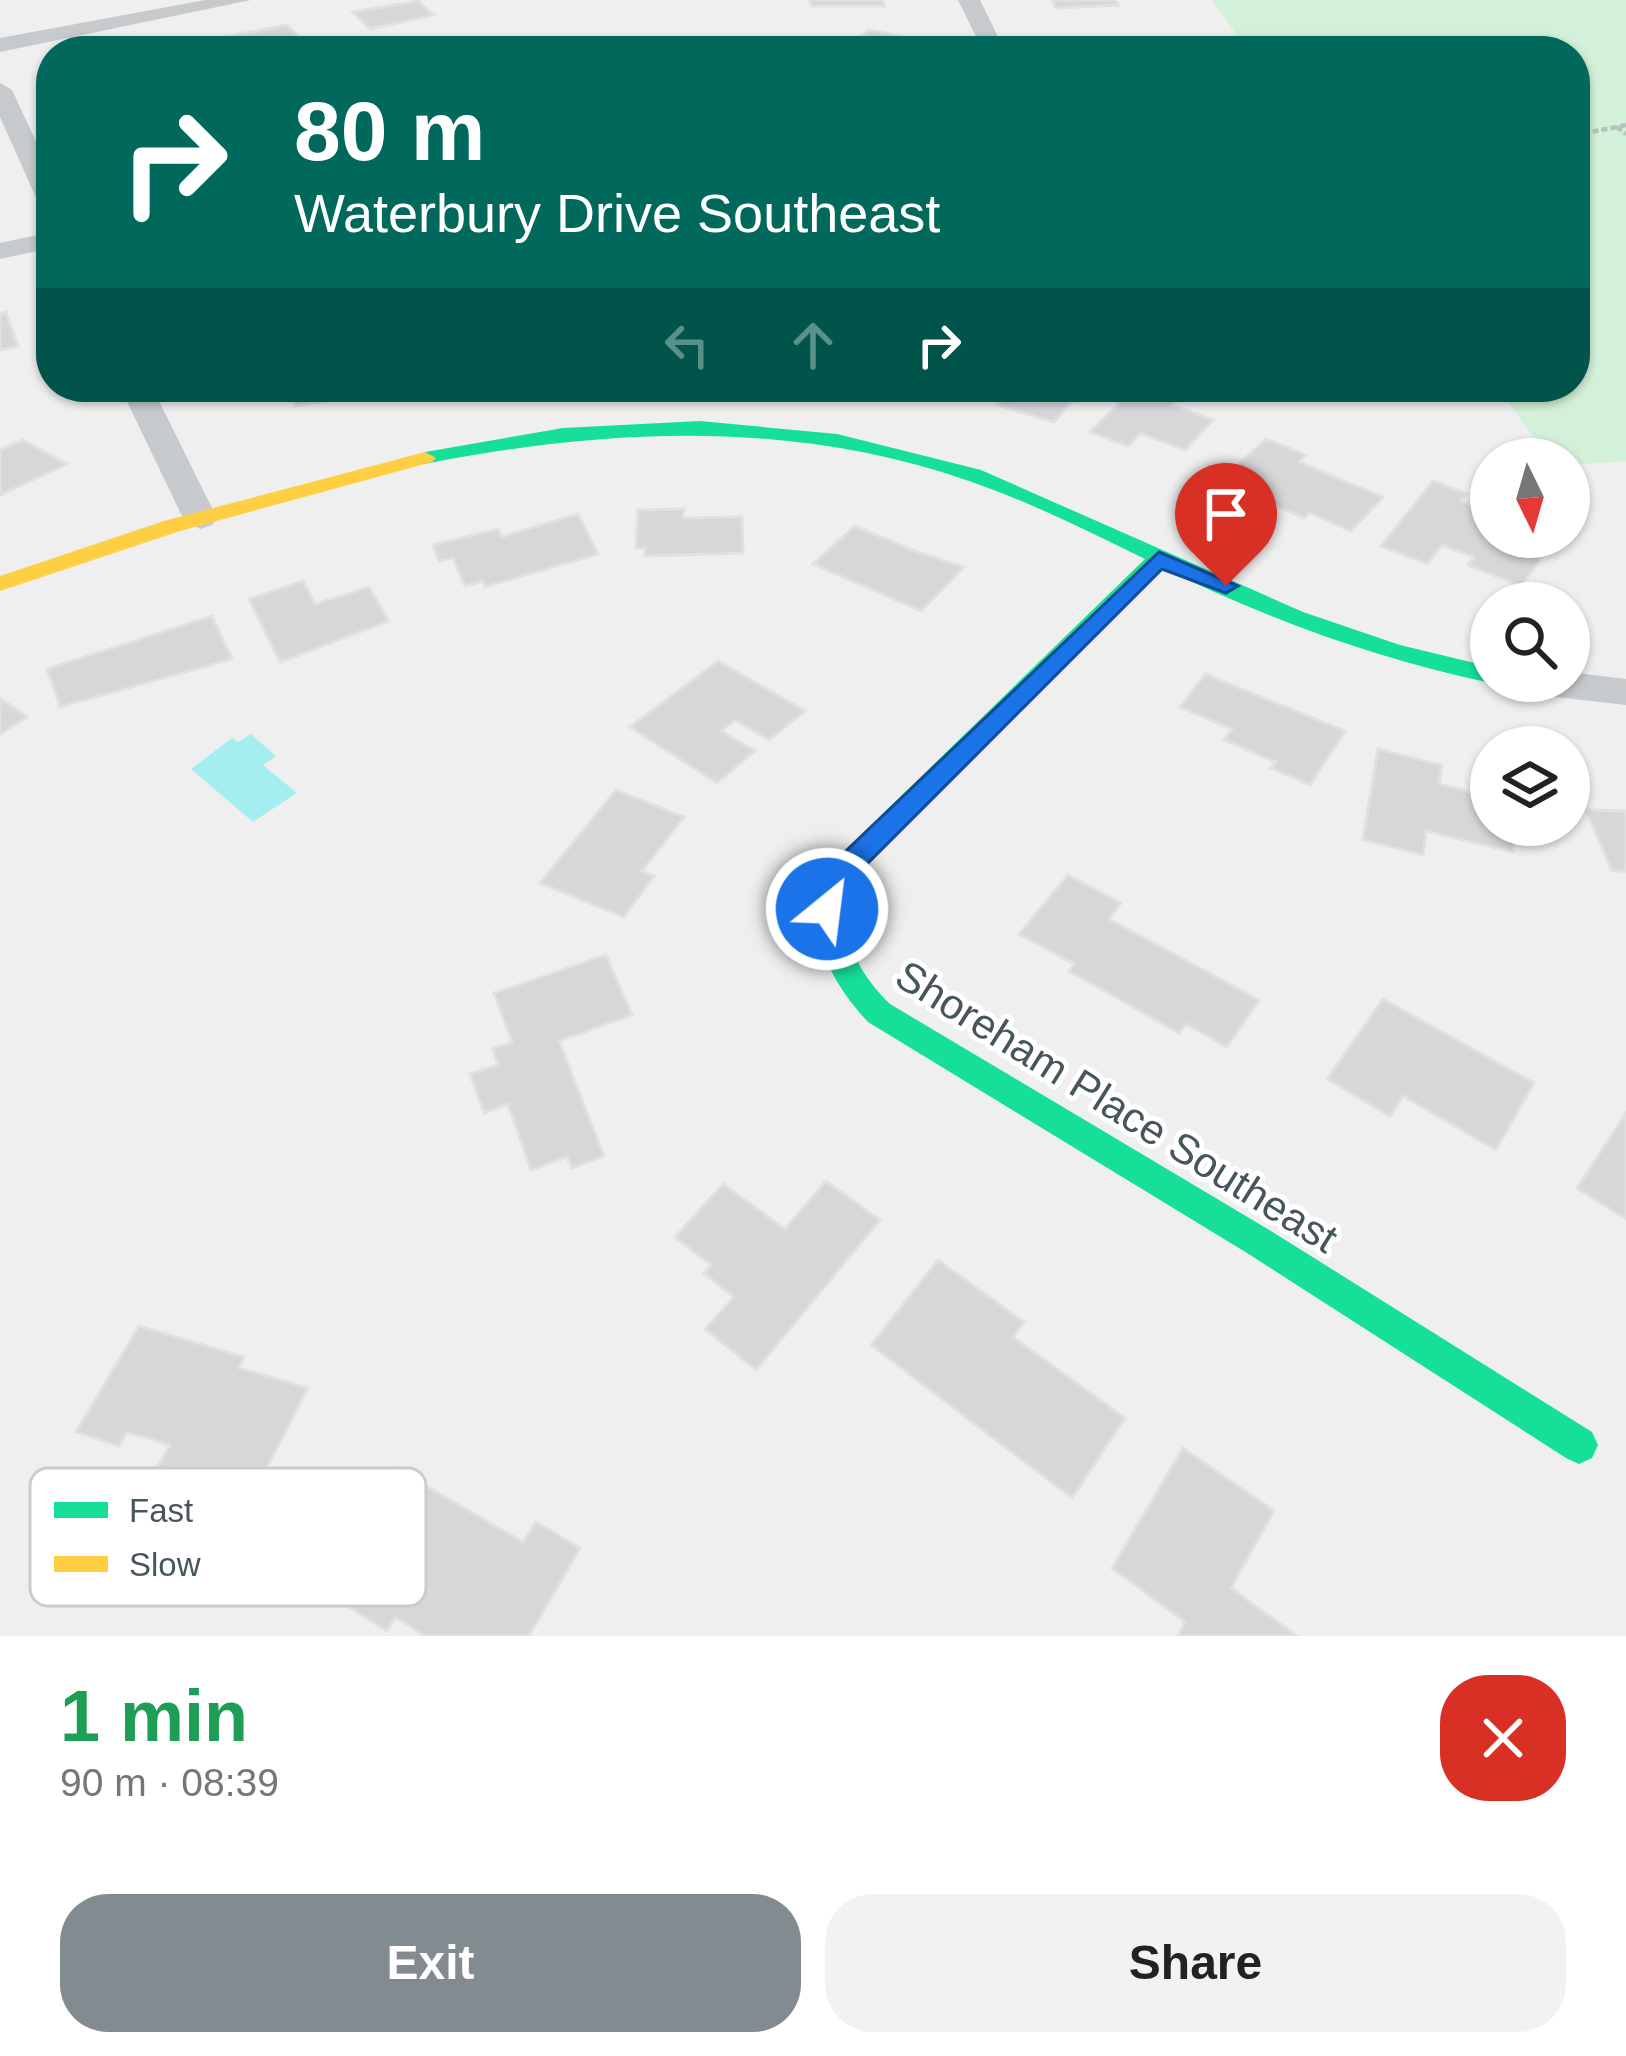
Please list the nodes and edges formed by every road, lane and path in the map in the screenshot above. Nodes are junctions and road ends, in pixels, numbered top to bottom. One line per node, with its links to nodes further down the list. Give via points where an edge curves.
1 (240, 0): 3 (street)
2 (969, 0): 4 (street)
3 (48, 36)
4 (987, 36)
5 (36, 38): 6 (street)
6 (0, 45)
7 (0, 90): 10 (street)
8 (1626, 130): 9 (path)
9 (1590, 132)
10 (36, 169)
11 (36, 243): 12 (street)
12 (0, 251)
13 (143, 402): 14 (street)
14 (200, 518): 15 (street, via 477,443 619,426 710,426 834,440 974,475); 16 (street)
15 (1159, 559): 17 (street, via 1363,642); 20 (street, Shoreham Place Southeast, via 839,874 827,909 829,948 841,974 879,1013)
16 (0, 584)
17 (1470, 670)
18 (1590, 688): 19 (street)
19 (1626, 692)
20 (1579, 1445)

